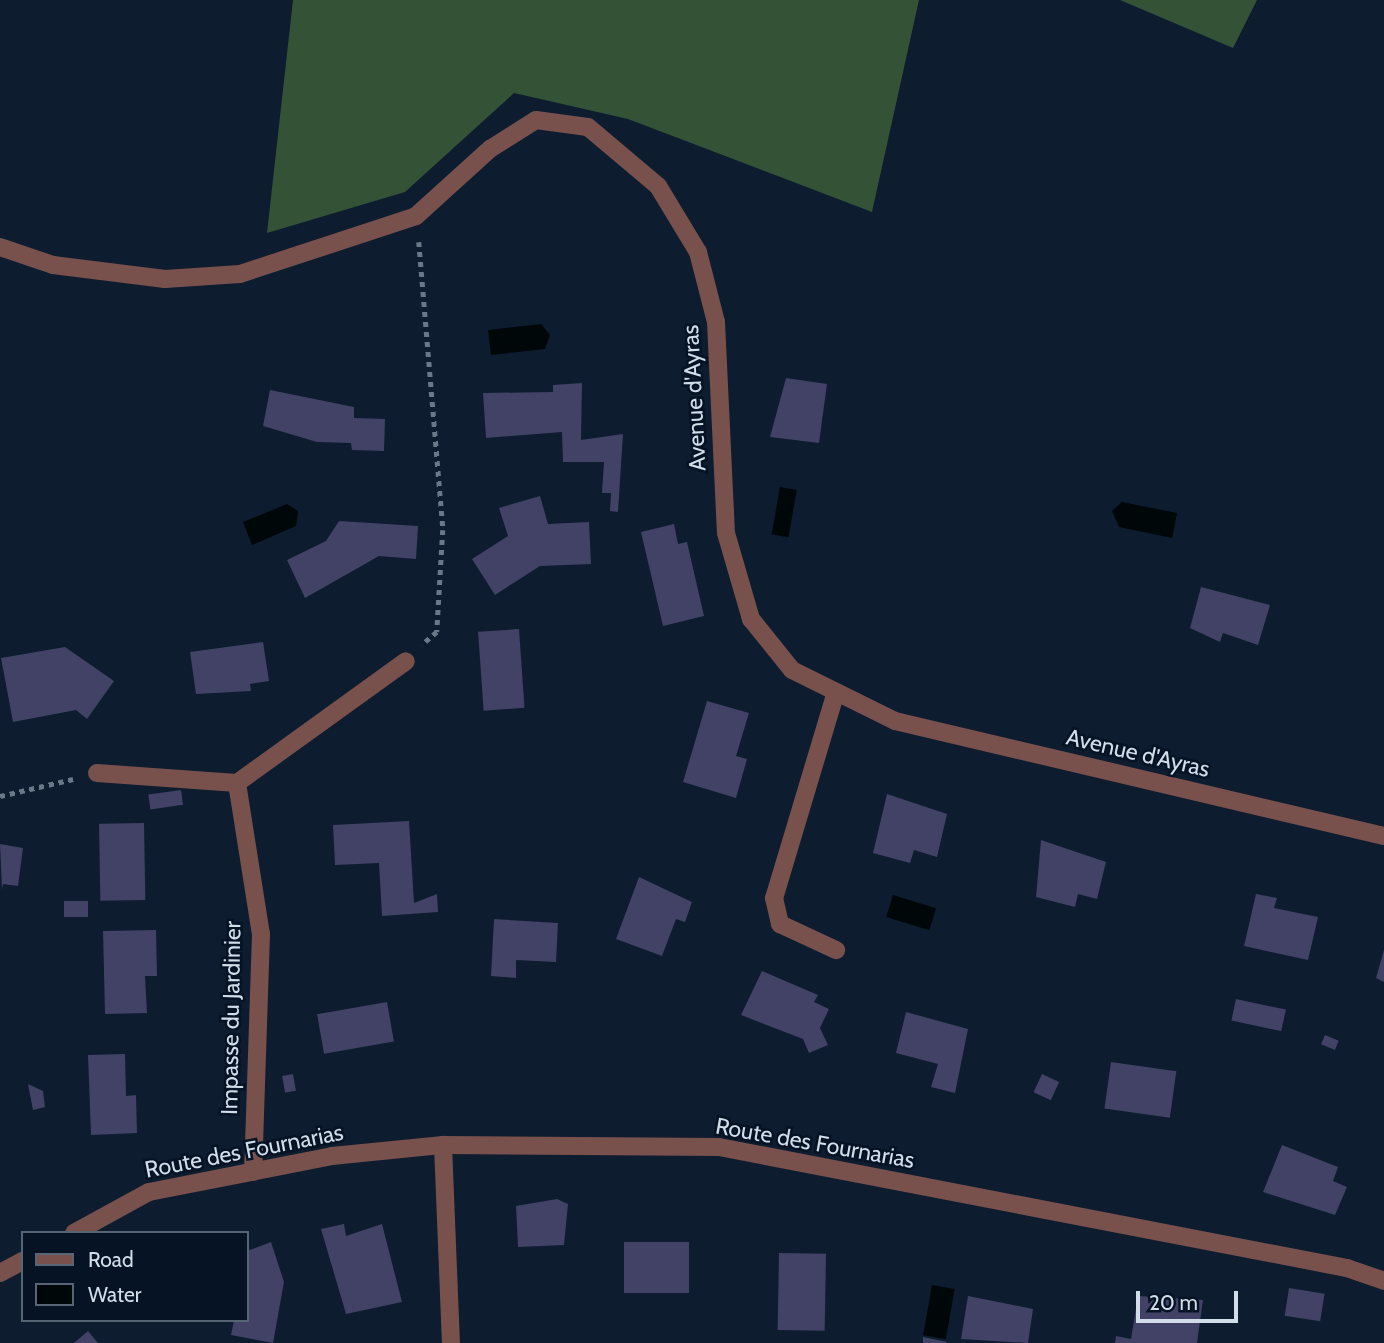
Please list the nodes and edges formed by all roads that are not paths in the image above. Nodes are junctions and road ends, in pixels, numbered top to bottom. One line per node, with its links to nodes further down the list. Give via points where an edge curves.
1 (0, 247): 3 (street, Avenue d'Ayras, via 53,265 165,279 240,274 416,216 491,149 536,120 588,127 658,186 698,252 716,322 726,533 751,619 792,670)
2 (406, 661): 5 (street)
3 (835, 695): 6 (street, Avenue d'Ayras, via 895,720); 7 (street, via 774,898 780,925)
4 (97, 773): 5 (street)
5 (237, 783): 9 (street, Impasse du Jardinier, via 261,934)
6 (1384, 836)
7 (836, 950)
8 (443, 1145): 9 (street, Route des Fournarias); 13 (street, Route des Fournarias, via 719,1147 1347,1268); 14 (street)
9 (253, 1172): 10 (street, Route des Fournarias, via 149,1192)
10 (78, 1231)
11 (21, 1262): 12 (street)
12 (0, 1273)
13 (1384, 1281)
14 (451, 1343)

